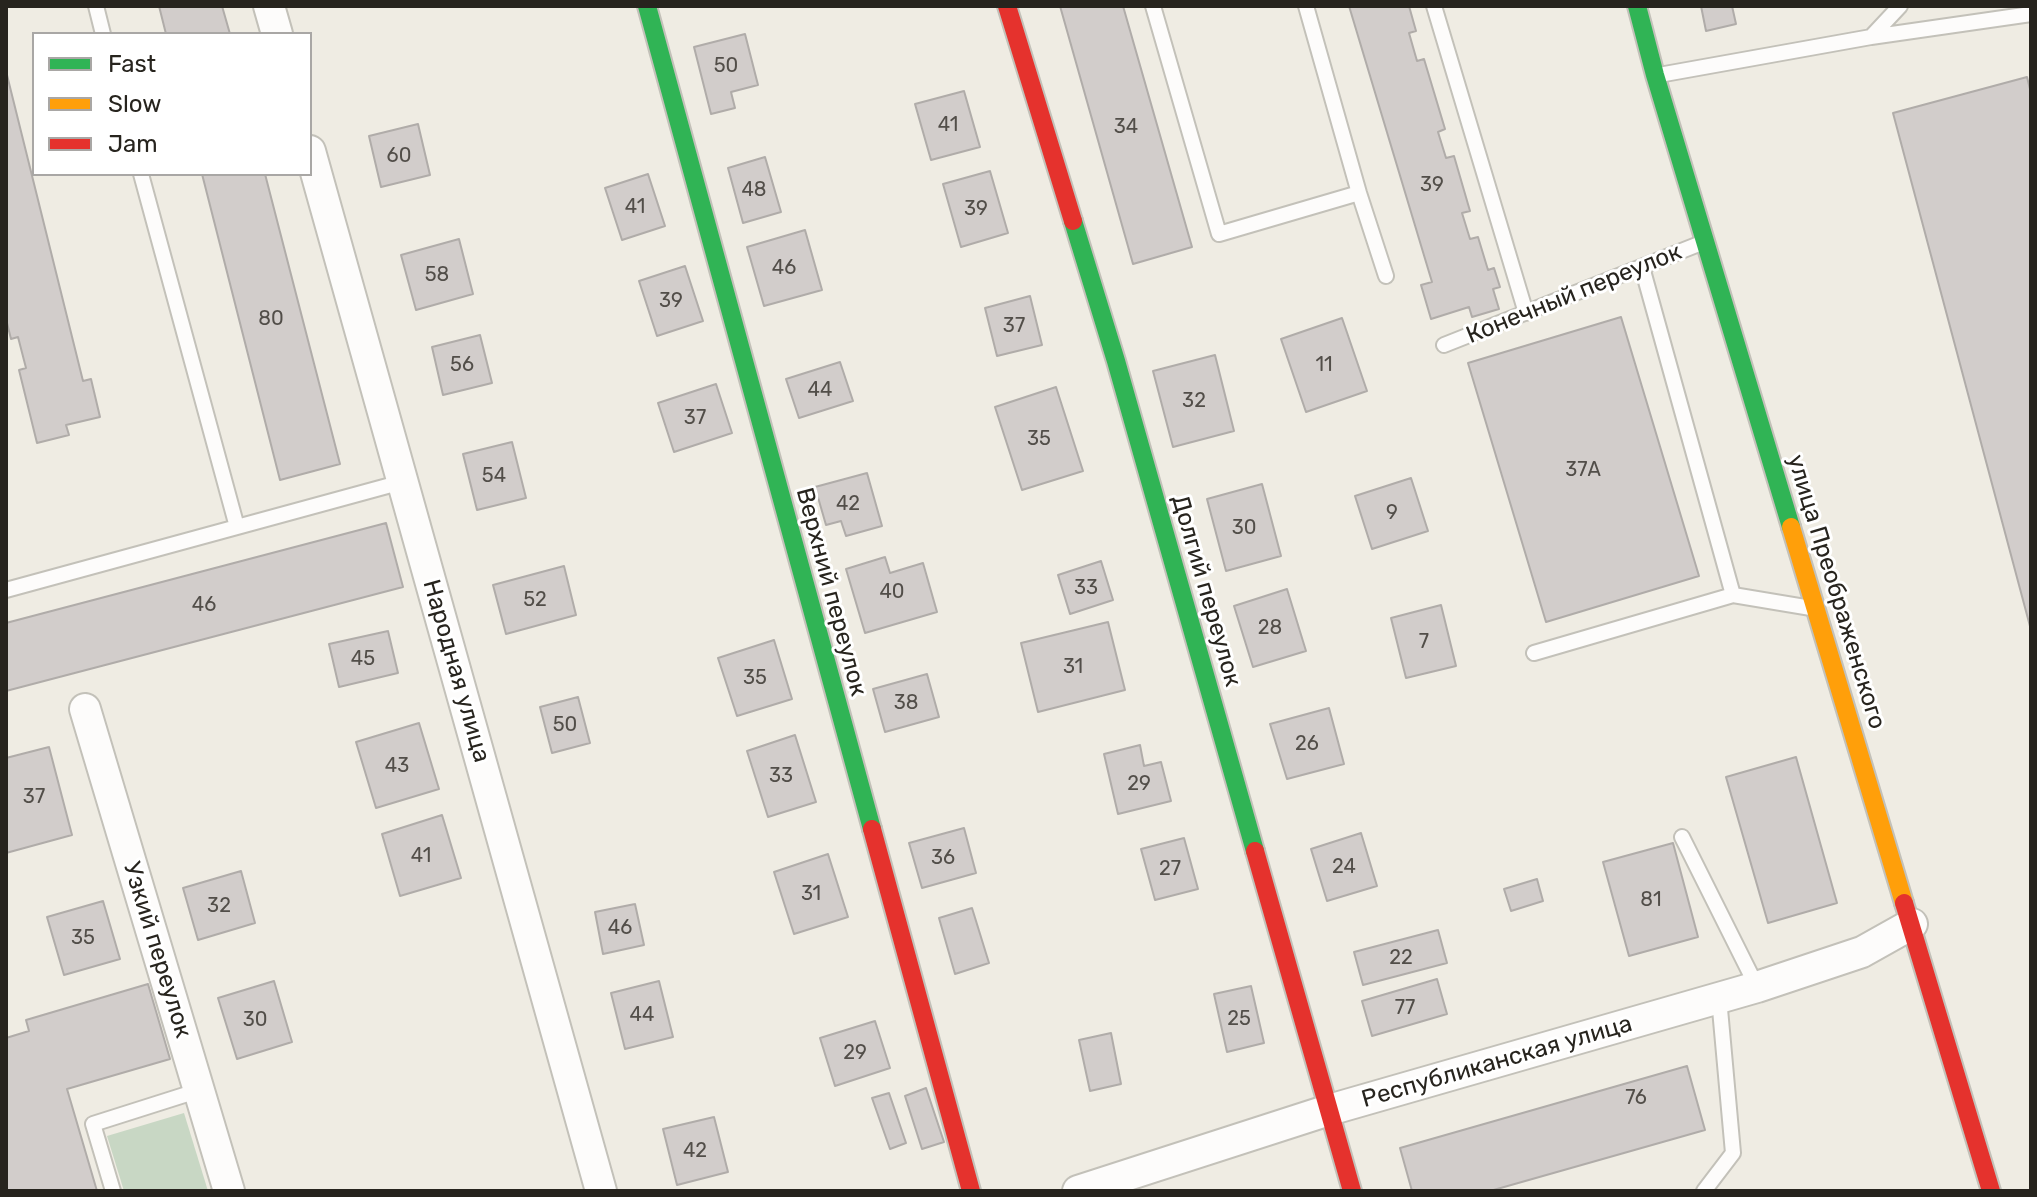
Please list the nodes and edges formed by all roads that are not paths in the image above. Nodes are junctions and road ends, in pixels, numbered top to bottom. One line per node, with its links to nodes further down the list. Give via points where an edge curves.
1 (96, 6): 11 (lane)
2 (269, 6): 12 (street)
3 (647, 6): 39 (street, Верхний переулок)
4 (1007, 6): 35 (street, Долгий переулок, via 1116,361)
5 (1153, 6): 17 (lane, via 1219,234)
6 (1306, 6): 17 (lane)
7 (1434, 6): 21 (lane)
8 (1637, 6): 14 (street, улица Преображенского)
9 (1900, 6): 13 (lane)
10 (2031, 14): 13 (lane)
11 (102, 32)
12 (276, 32)
13 (1871, 37): 14 (lane)
14 (1655, 75): 18 (street, улица Преображенского)
15 (312, 158): 23 (street, Народная улица)
16 (142, 176): 24 (lane)
17 (1359, 193): 20 (lane)
18 (1705, 242): 19 (lane, Конечный переулок); 27 (street, улица Преображенского)
19 (1642, 267): 21 (lane, Конечный переулок); 26 (lane)
20 (1386, 276)
21 (1526, 313): 22 (lane, Конечный переулок)
22 (1444, 345)
23 (402, 482): 24 (lane); 38 (street, Народная улица)
24 (237, 527): 25 (lane)
25 (6, 590)
26 (1733, 595): 27 (lane); 28 (lane)
27 (1817, 610): 31 (street, улица Преображенского)
28 (1534, 653)
29 (85, 709): 34 (street, Узкий переулок)
30 (1682, 837): 32 (lane)
31 (1912, 924): 32 (street, Республиканская улица, via 1862,952); 43 (street, улица Преображенского)
32 (1757, 987): 33 (street, Республиканская улица)
33 (1719, 998): 35 (street, Республиканская улица); 42 (lane, via 1733,1153)
34 (200, 1090): 36 (lane, via 93,1124); 37 (street, Узкий переулок)
35 (1329, 1110): 40 (street, Республиканская улица); 41 (street, Долгий переулок)
36 (113, 1191)
37 (229, 1191)
38 (601, 1191)
39 (971, 1191)
40 (1078, 1191)
41 (1352, 1191)
42 (1704, 1191)
43 (1991, 1191)

